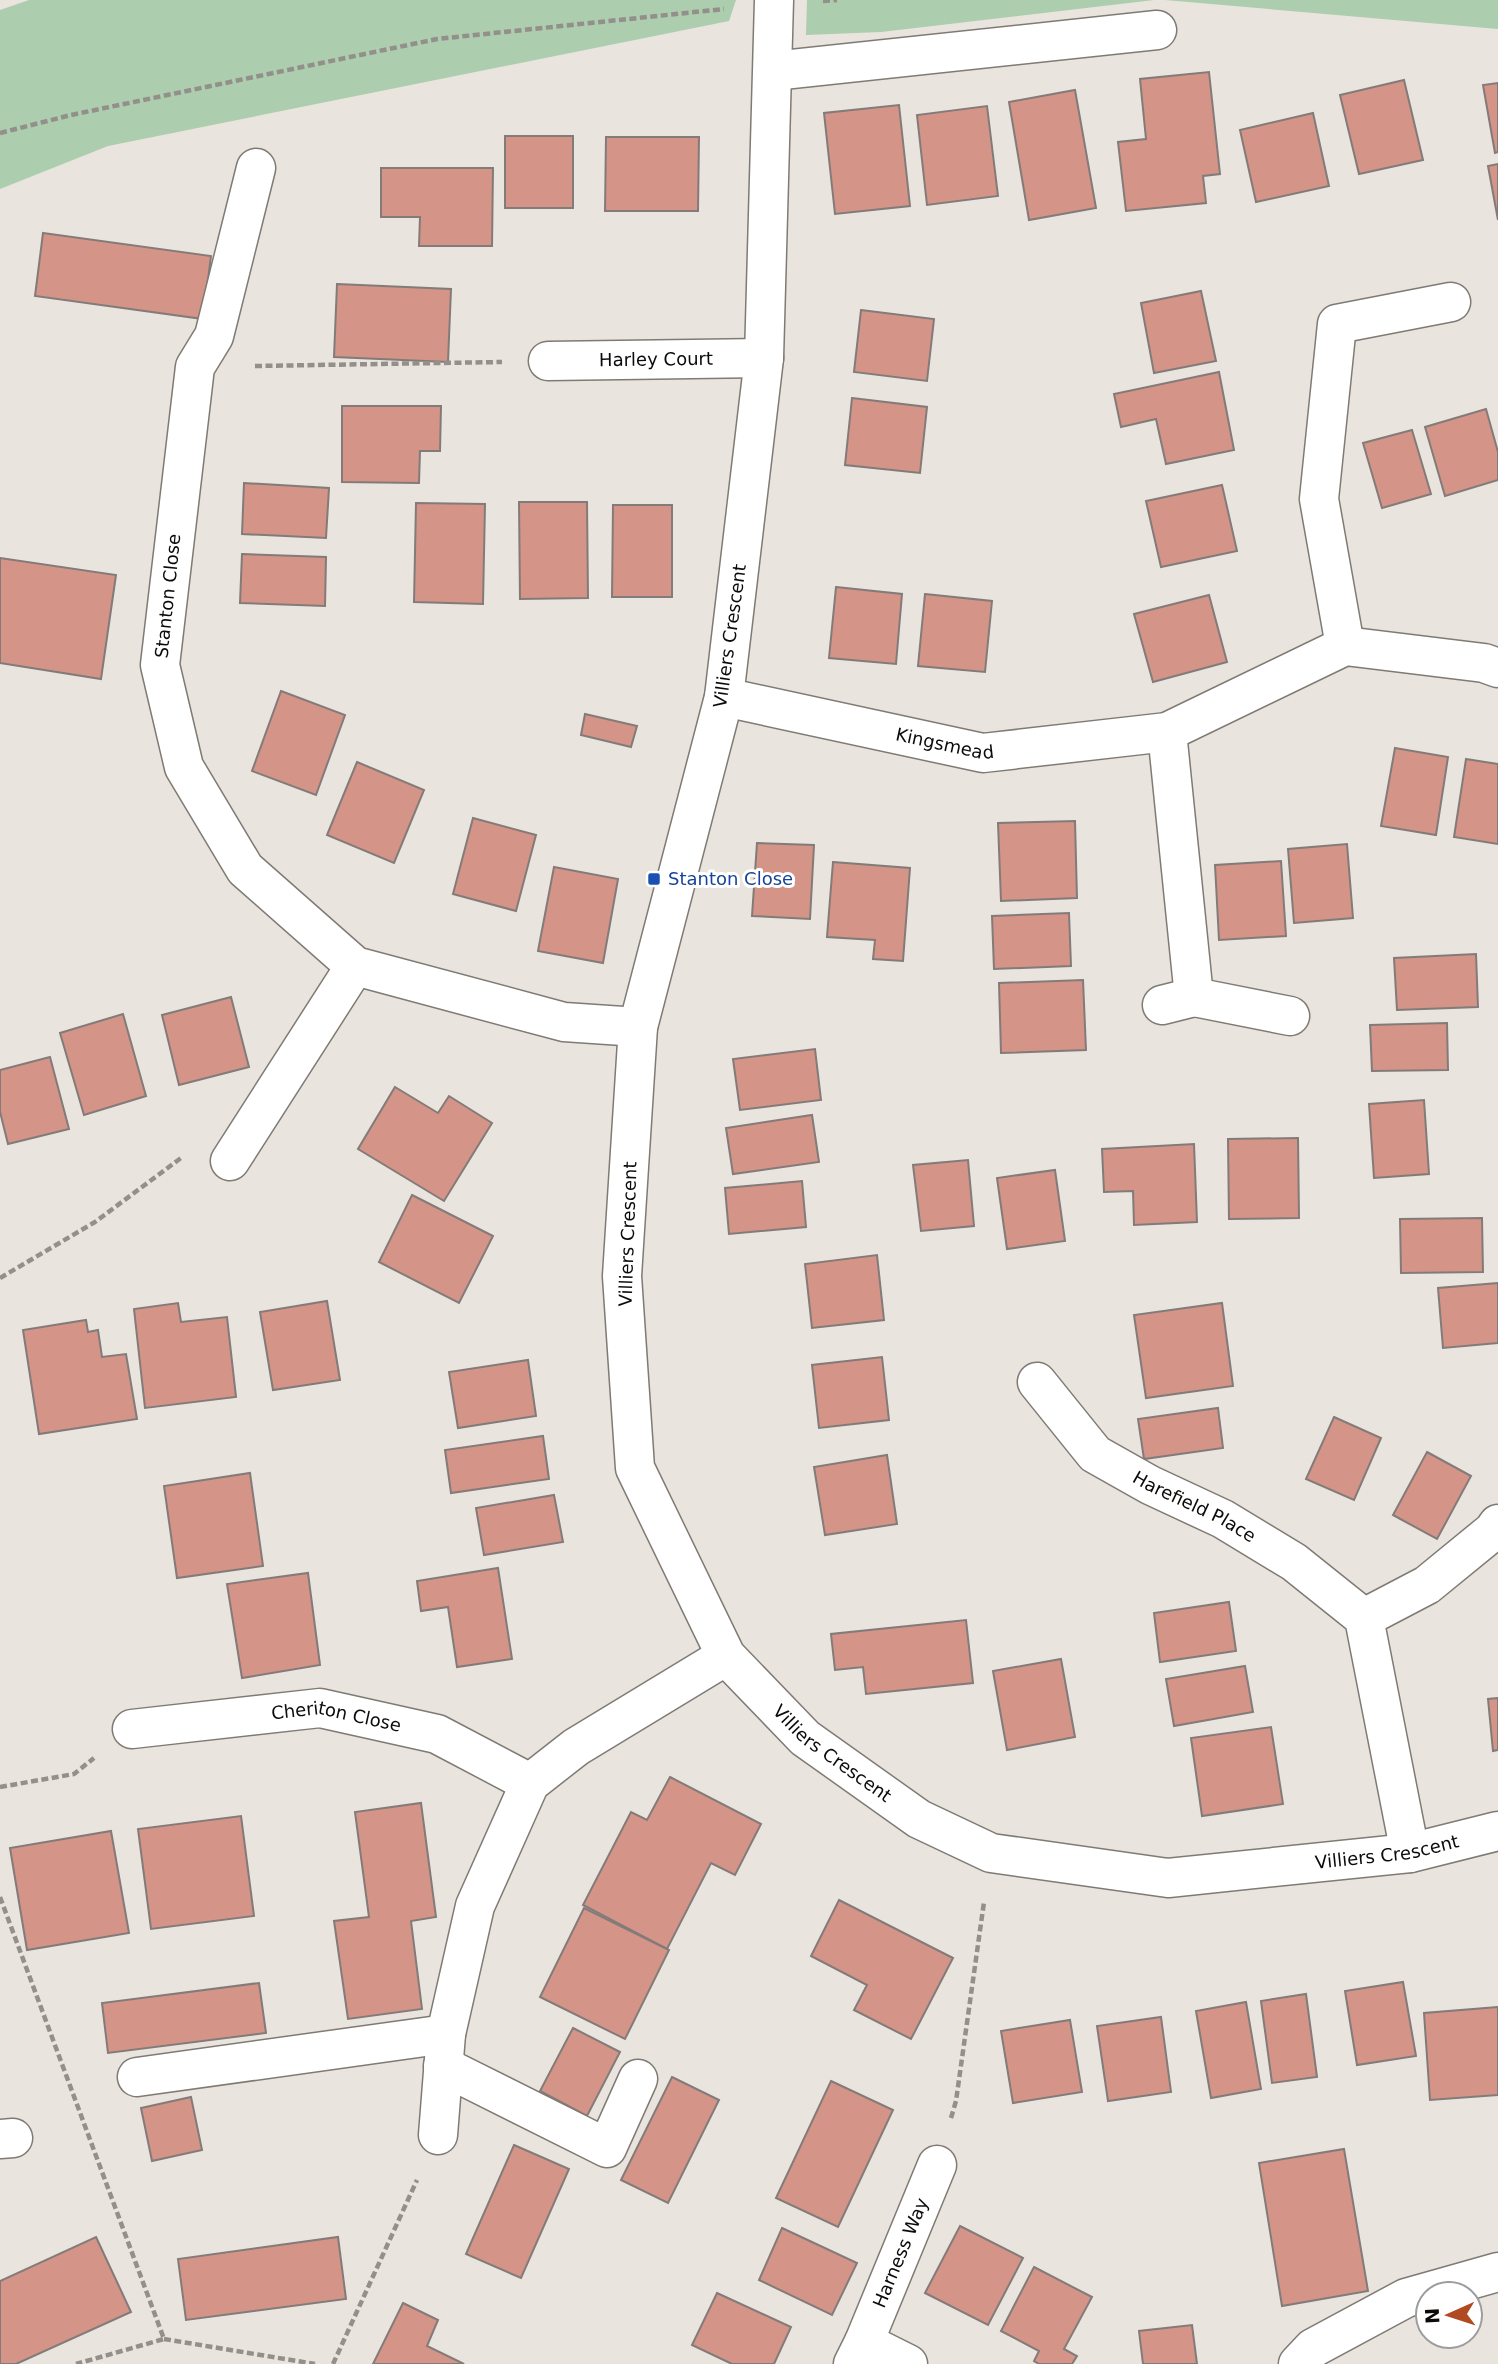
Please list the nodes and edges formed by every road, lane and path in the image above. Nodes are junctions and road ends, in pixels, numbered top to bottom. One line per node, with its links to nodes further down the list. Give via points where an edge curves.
1 (836, 0): 2 (path)
2 (774, 2): 4 (street, Villiers Crescent); 5 (path, via 437,39)
3 (1157, 30): 4 (street)
4 (773, 71): 8 (street, Villiers Crescent)
5 (0, 134)
6 (256, 168): 10 (street, via 214,336)
7 (1451, 302): 11 (street, via 1337,324 1319,499)
8 (764, 358): 9 (street, Harley Court); 13 (street, Villiers Crescent)
9 (548, 361): 10 (path)
10 (195, 367): 15 (street, Stanton Close, via 160,666 184,767 245,869)
11 (1345, 646): 12 (street); 14 (street, Kingsmead)
12 (1498, 668)
13 (724, 697): 14 (street, Kingsmead, via 983,753); 17 (street, Villiers Crescent)
14 (1167, 732): 16 (street, via 1178,1001)
15 (355, 966): 17 (street, Stanton Close, via 564,1022); 18 (street)
16 (1290, 1016)
17 (638, 1027): 23 (street, Villiers Crescent, via 622,1276 635,1468)
18 (230, 1161): 19 (path, via 183,1156 95,1222)
19 (0, 1278)
20 (1037, 1382): 22 (street, Harefield Place, via 1095,1454 1223,1519 1294,1562)
21 (1498, 1524): 22 (street, via 1427,1585)
22 (1364, 1618): 29 (street)
23 (726, 1656): 25 (street, via 576,1747); 28 (street, Villiers Crescent, via 805,1738 919,1819)
24 (132, 1729): 25 (street, Cheriton Close, via 320,1708 437,1734); 26 (path, via 74,1774)
25 (530, 1783): 31 (street, via 475,1906)
26 (0, 1787)
27 (1498, 1831): 29 (street, Villiers Crescent)
28 (991, 1853): 29 (street, Villiers Crescent, via 1168,1878); 35 (path, via 956,2101)
29 (1410, 1853)
30 (0, 1897): 37 (path)
31 (444, 2050): 32 (street); 33 (street, via 607,2148); 34 (street)
32 (137, 2077)
33 (638, 2079)
34 (438, 2135): 41 (path)
35 (937, 2165): 38 (street, Harness Way)
36 (1498, 2272): 43 (street, via 1406,2298 1313,2348)
37 (164, 2339): 39 (path); 40 (path)
38 (858, 2353): 42 (street, Harness Way)
39 (76, 2364)
40 (315, 2364)
41 (333, 2364)
42 (908, 2364)
43 (1298, 2364)

